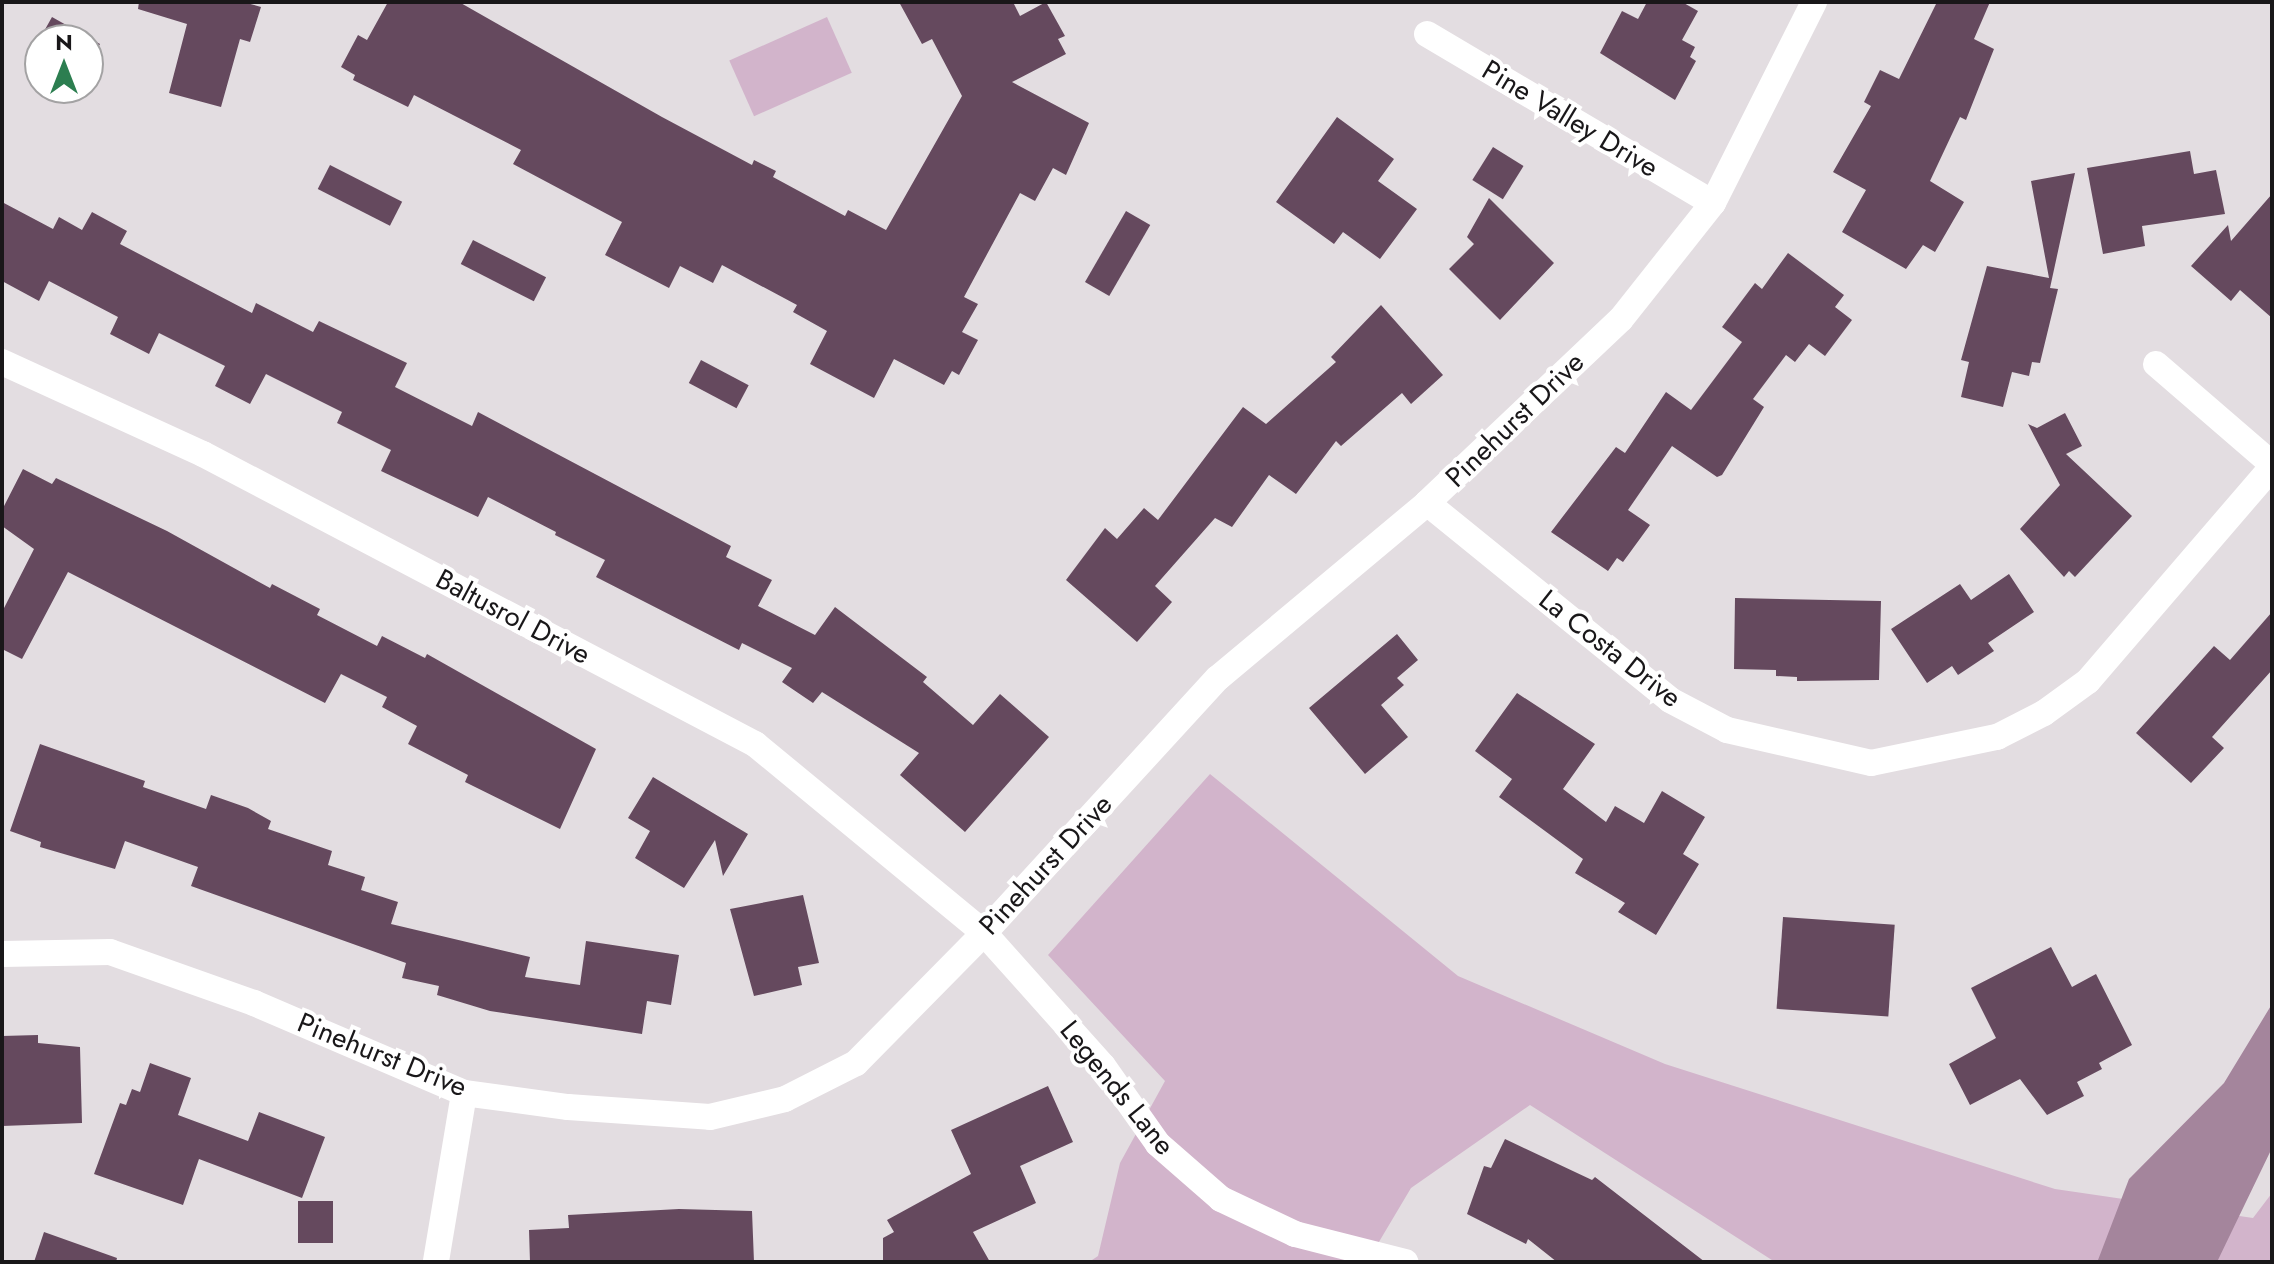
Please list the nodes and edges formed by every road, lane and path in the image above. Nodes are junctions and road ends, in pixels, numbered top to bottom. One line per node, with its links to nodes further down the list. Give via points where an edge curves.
1 (1814, 2): 3 (street, Pinehurst Drive)
2 (1427, 34): 3 (street, Pine Valley Drive)
3 (1713, 203): 7 (street, Pinehurst Drive, via 1621,319)
4 (2, 362): 8 (street, Baltusrol Drive, via 203,454 755,744)
5 (2156, 364): 6 (street)
6 (2272, 466): 7 (street, La Costa Drive, via 2088,681 2044,713 1997,737 1871,763 1727,730 1670,700)
7 (1427, 503): 8 (street, Pinehurst Drive, via 1218,678)
8 (984, 933): 10 (street, Pinehurst Drive, via 856,1063 785,1099 710,1117); 12 (street, Legends Lane, via 1103,1066 1158,1144 1221,1199 1295,1234)
9 (2, 954): 10 (street, Pinehurst Drive, via 110,952 254,1003)
10 (464, 1093): 11 (street)
11 (436, 1261)
12 (1405, 1262)

